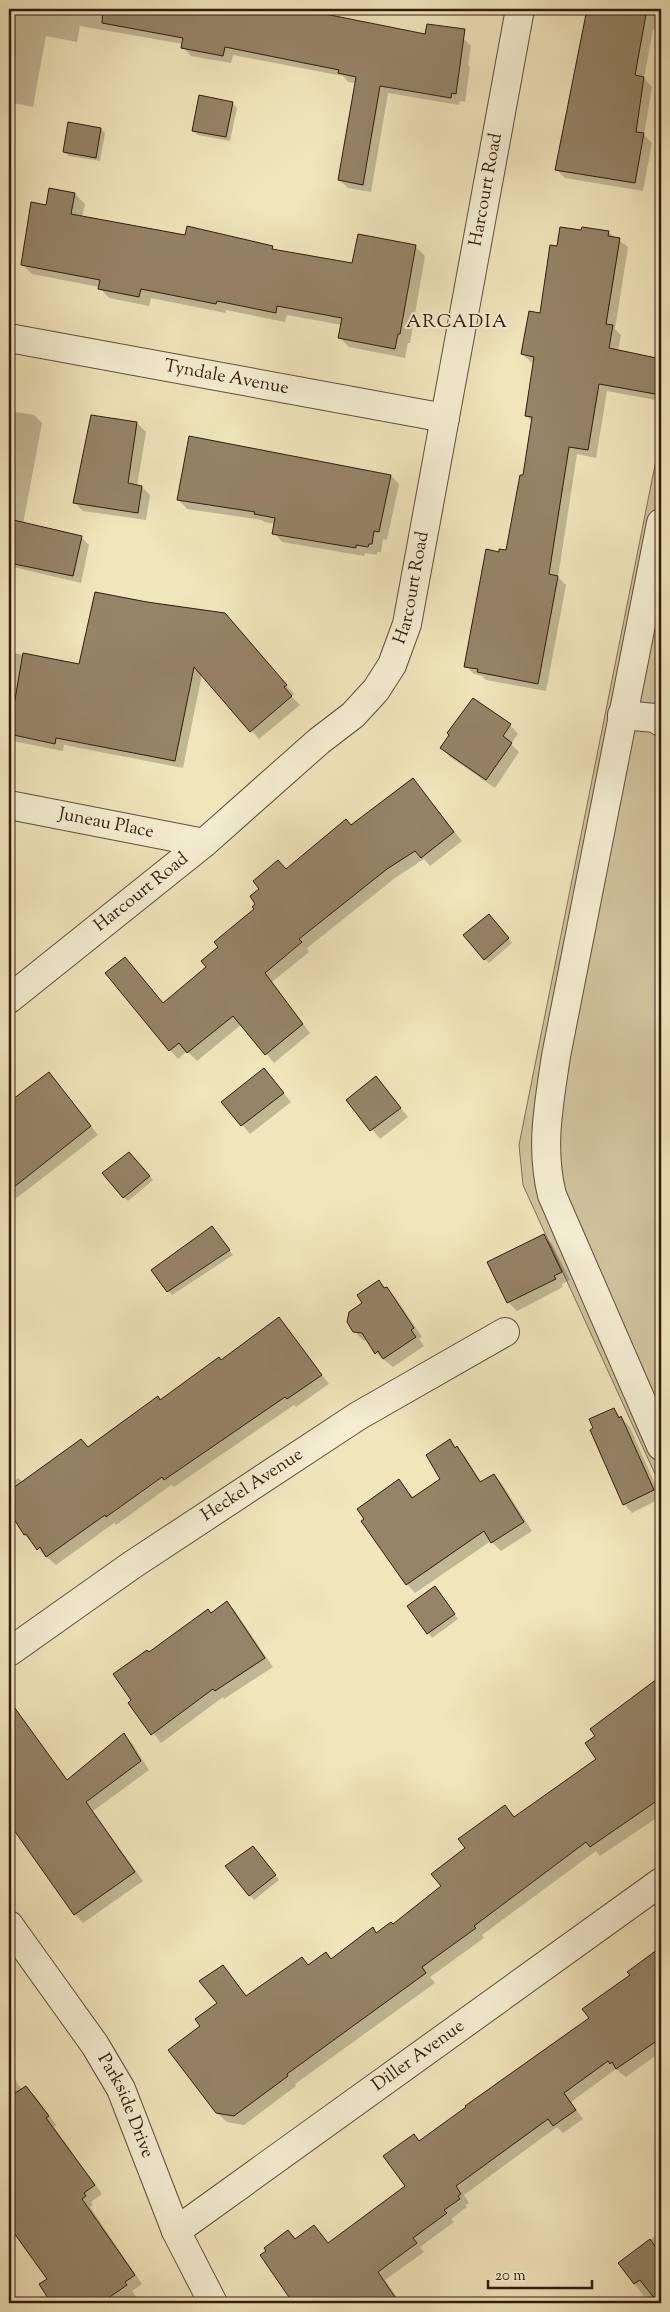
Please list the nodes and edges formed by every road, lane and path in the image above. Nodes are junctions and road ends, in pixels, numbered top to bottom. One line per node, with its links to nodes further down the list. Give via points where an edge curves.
1 (520, 9): 3 (street, Harcourt Road)
2 (9, 338): 3 (street, Tyndale Avenue)
3 (445, 418): 8 (street, Harcourt Road, via 408,624 392,665 376,690 353,715)
4 (661, 523): 5 (street)
5 (622, 715): 6 (street, via 655,718); 11 (street, via 556,1056 544,1142 552,1195)
6 (661, 722)
7 (9, 805): 8 (street, Juneau Place)
8 (204, 843): 9 (street, Harcourt Road)
9 (9, 999)
10 (505, 1332): 12 (street, Heckel Avenue, via 358,1416 132,1565)
11 (661, 1446)
12 (9, 1652)
13 (661, 1882): 15 (street, Diller Avenue)
14 (9, 1925): 15 (street, Parkside Drive, via 95,2045 120,2089)
15 (176, 2231): 16 (street, Parkside Drive)
16 (213, 2303)

